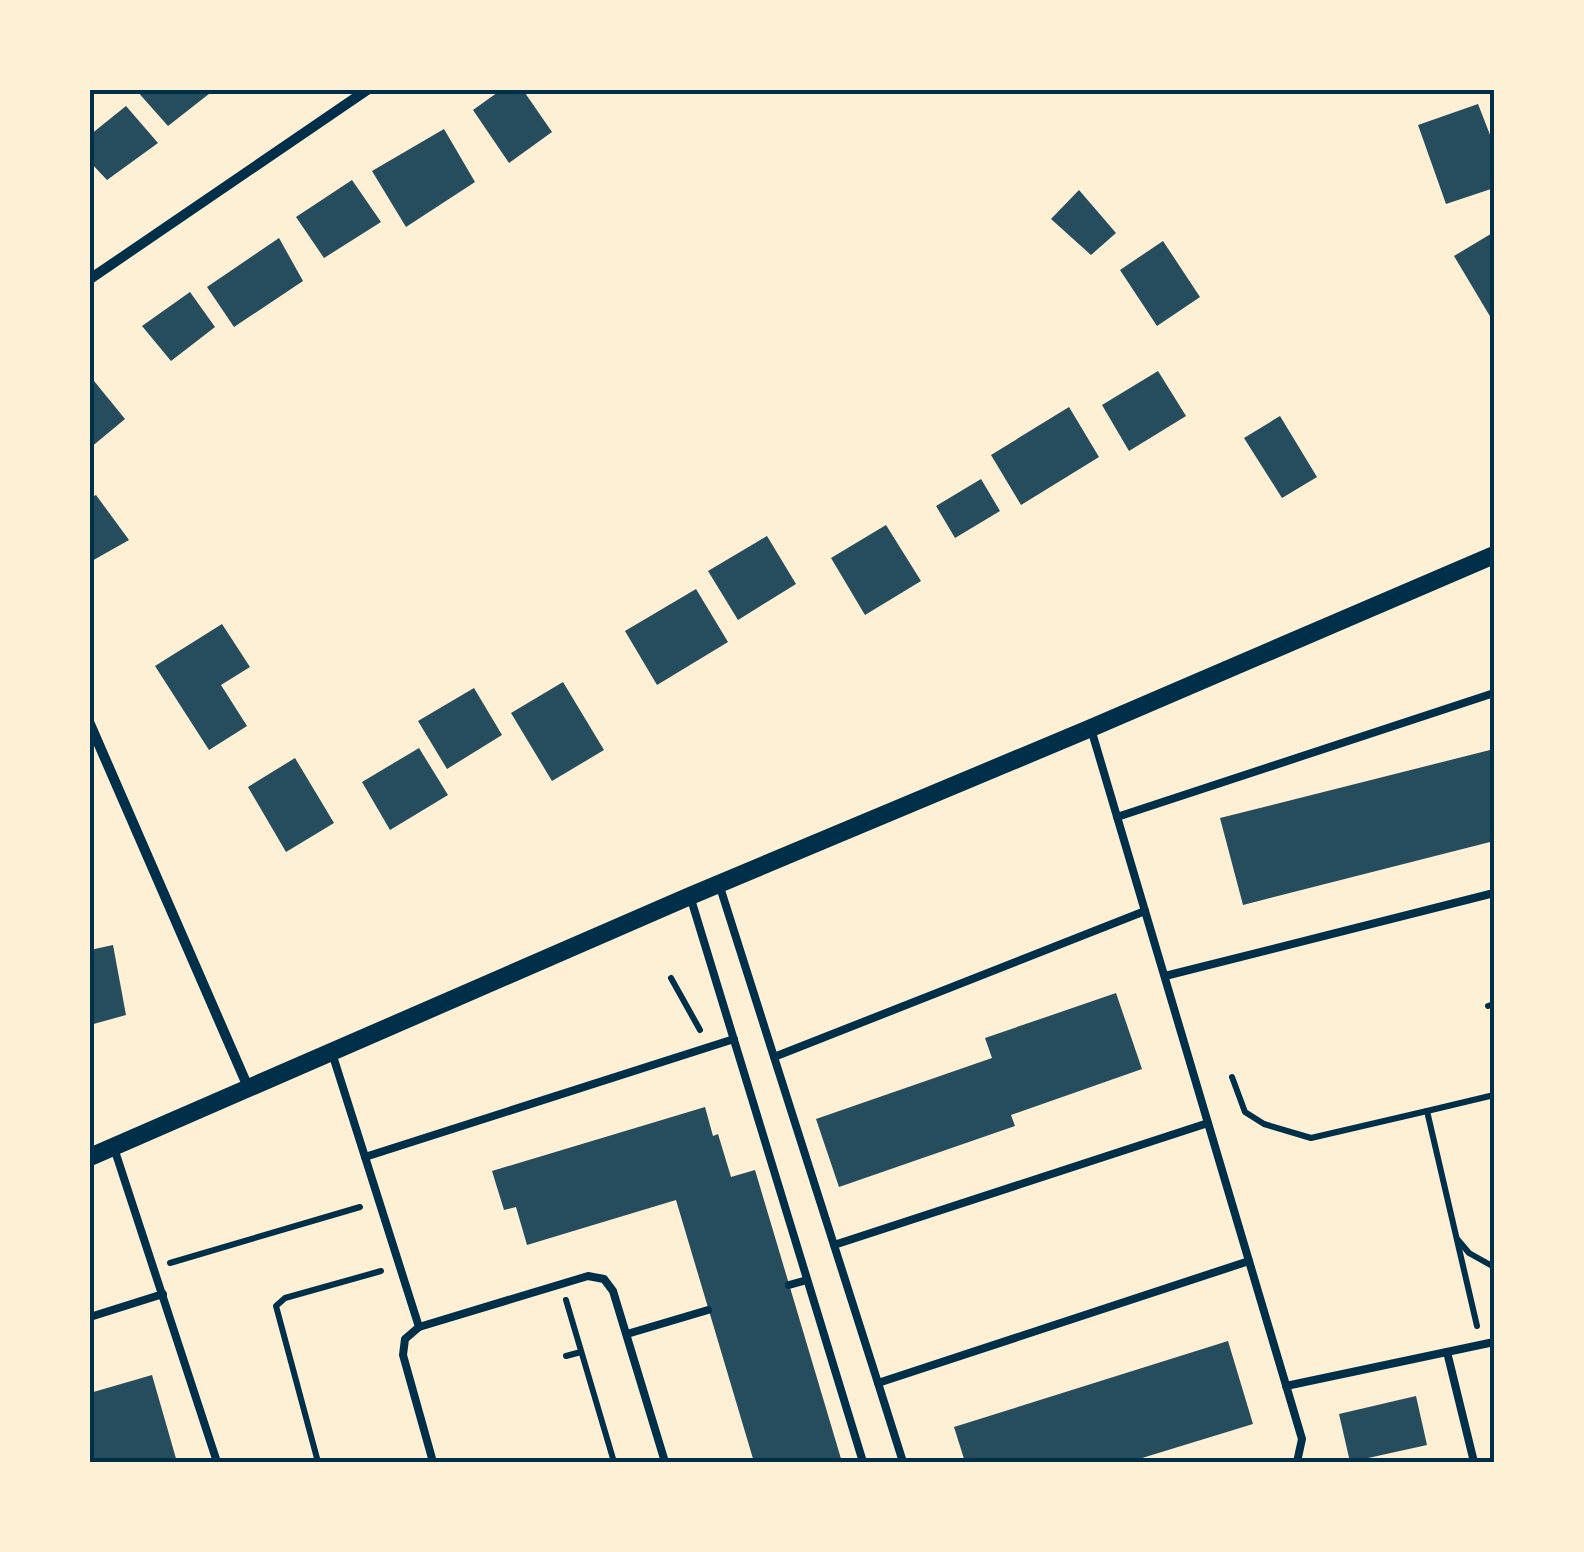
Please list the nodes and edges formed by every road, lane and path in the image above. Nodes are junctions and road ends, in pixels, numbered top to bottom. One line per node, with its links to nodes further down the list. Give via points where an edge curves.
1 (367, 90): 2 (street)
2 (90, 279)
3 (1494, 555): 6 (street)
4 (1494, 693): 7 (lane)
5 (90, 724): 19 (street)
6 (1091, 728): 7 (lane); 8 (street)
7 (1117, 816): 11 (lane)
8 (719, 884): 10 (street); 17 (lane)
9 (1494, 893): 12 (lane)
10 (690, 896): 14 (lane); 16 (street)
11 (1146, 911): 12 (lane); 17 (lane)
12 (1164, 976): 22 (lane)
13 (670, 978): 15 (path)
14 (734, 1039): 15 (lane); 33 (lane)
15 (710, 1047): 25 (lane)
16 (332, 1053): 19 (street); 25 (lane)
17 (774, 1056): 28 (lane)
18 (1232, 1078): 21 (path, via 1244,1112 1311,1138)
19 (248, 1087): 23 (street)
20 (1494, 1095): 21 (path)
21 (1428, 1110): 27 (path)
22 (1208, 1123): 28 (lane); 29 (lane)
23 (114, 1147): 24 (street); 32 (lane)
24 (90, 1157)
25 (365, 1157): 26 (lane)
26 (380, 1202): 30 (lane); 32 (path)
27 (1457, 1239): 31 (path); 42 (path)
28 (834, 1245): 46 (lane)
29 (1249, 1261): 46 (lane); 47 (lane)
30 (400, 1266): 39 (lane); 49 (path, via 276,1306)
31 (1494, 1266)
32 (155, 1268): 36 (lane)
33 (807, 1280): 35 (lane); 53 (lane)
34 (561, 1284): 39 (lane); 40 (lane, via 604,1279); 43 (path)
35 (789, 1286)
36 (163, 1294): 38 (lane); 48 (lane)
37 (708, 1310): 40 (lane)
38 (90, 1318)
39 (420, 1328): 50 (lane, via 405,1339 403,1355)
40 (627, 1334): 52 (lane)
41 (1494, 1342): 42 (lane)
42 (1482, 1345): 44 (lane)
43 (581, 1352): 45 (path); 51 (path)
44 (1447, 1352): 47 (lane); 56 (lane)
45 (566, 1356)
46 (878, 1383): 54 (lane)
47 (1286, 1386): 55 (lane, via 1302,1440)
48 (217, 1462)
49 (318, 1462)
50 (433, 1462)
51 (614, 1462)
52 (665, 1462)
53 (863, 1462)
54 (903, 1462)
55 (1297, 1462)
56 (1474, 1462)

